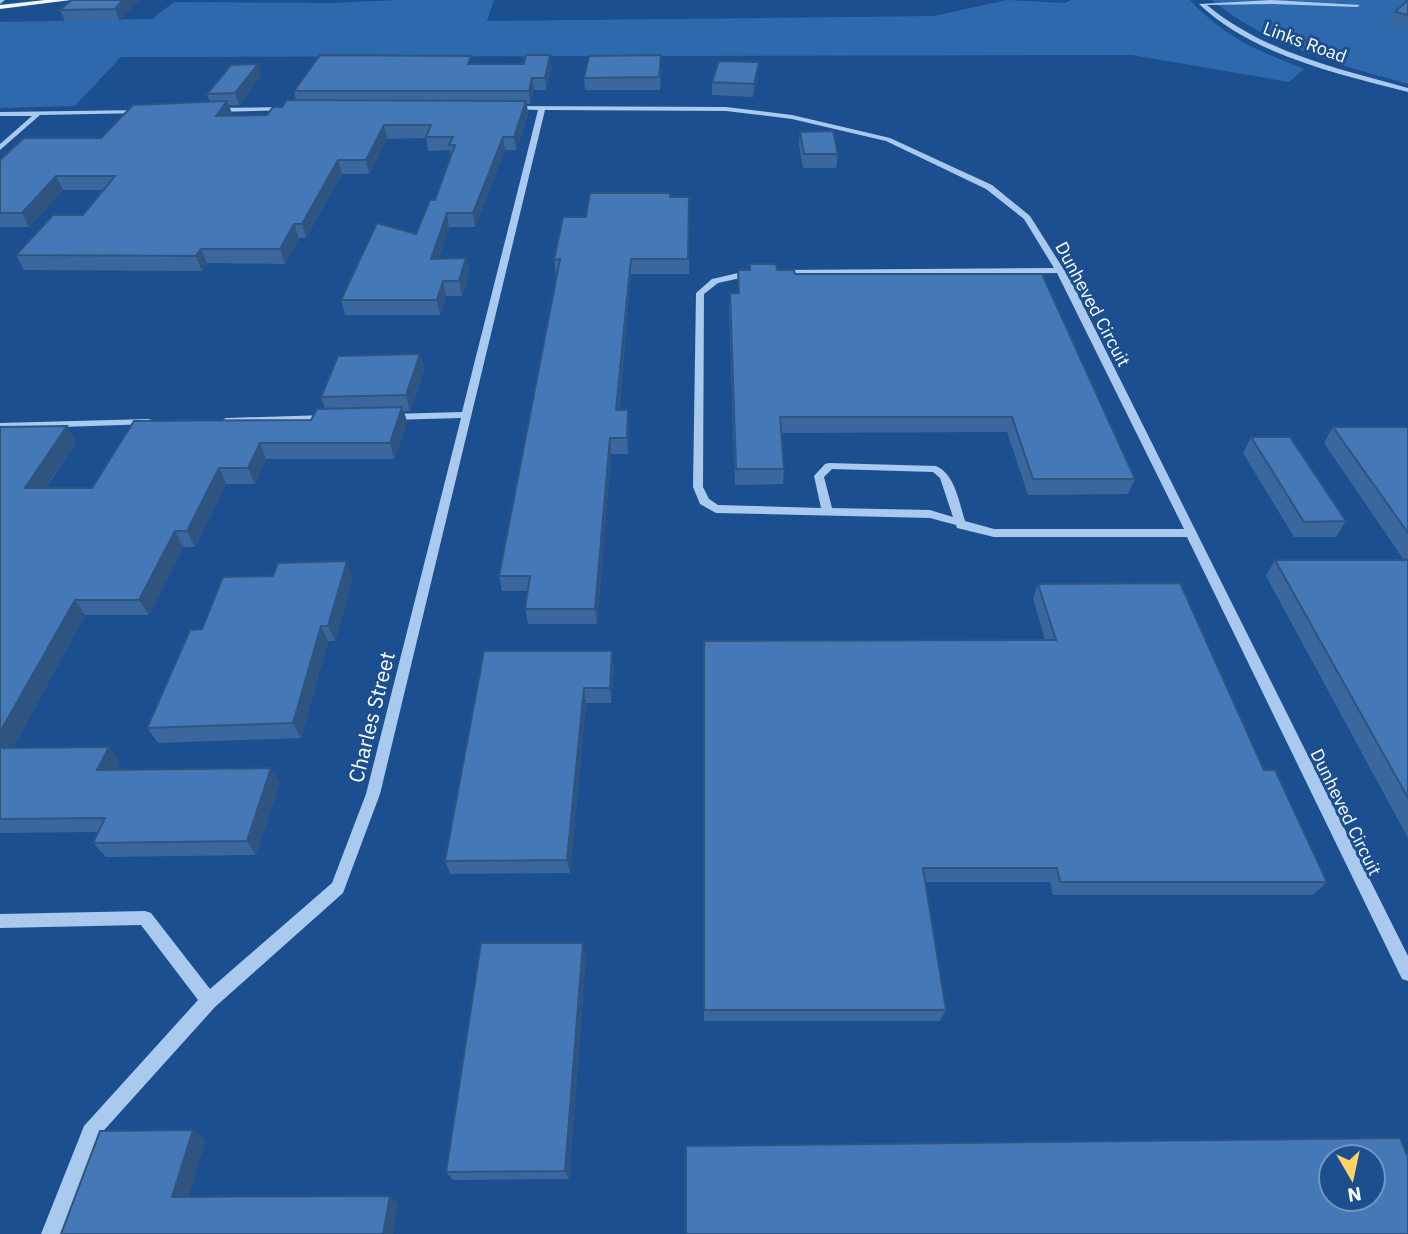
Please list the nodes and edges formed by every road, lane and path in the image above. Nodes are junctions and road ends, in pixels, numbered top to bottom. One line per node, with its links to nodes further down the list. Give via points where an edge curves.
1 (66, 0): 2 (main road)
2 (1, 3)
3 (1357, 5): 4 (street, Links Road, via 1202,4 1217,20 1258,41)
4 (1408, 90)
5 (303, 108): 8 (street)
6 (503, 108): 7 (street, Dunheved Circuit)
7 (542, 108): 13 (street, Dunheved Circuit, via 726,109 792,117 888,139 989,187 1027,218); 16 (street, Charles Street)
8 (208, 110)
9 (154, 111): 11 (street)
10 (0, 114): 11 (street)
11 (38, 114): 12 (street)
12 (0, 148)
13 (1061, 270): 15 (street); 24 (street, Dunheved Circuit)
14 (756, 273): 22 (street, via 715,281 700,293 698,487 704,501 716,509)
15 (770, 273)
16 (467, 415): 17 (street); 27 (street, Charles Street, via 373,794 338,888)
17 (384, 417)
18 (343, 418): 19 (street)
19 (220, 421)
20 (165, 422): 21 (street)
21 (0, 426)
22 (827, 512): 23 (street, via 930,514); 23 (street, via 819,476 829,466 936,468 945,477)
23 (961, 524): 24 (street, via 994,533)
24 (1191, 533): 26 (street, Dunheved Circuit)
25 (0, 921): 27 (street, via 145,918)
26 (1408, 973)
27 (209, 1001): 28 (street, Charles Street, via 90,1132)
28 (51, 1234)

